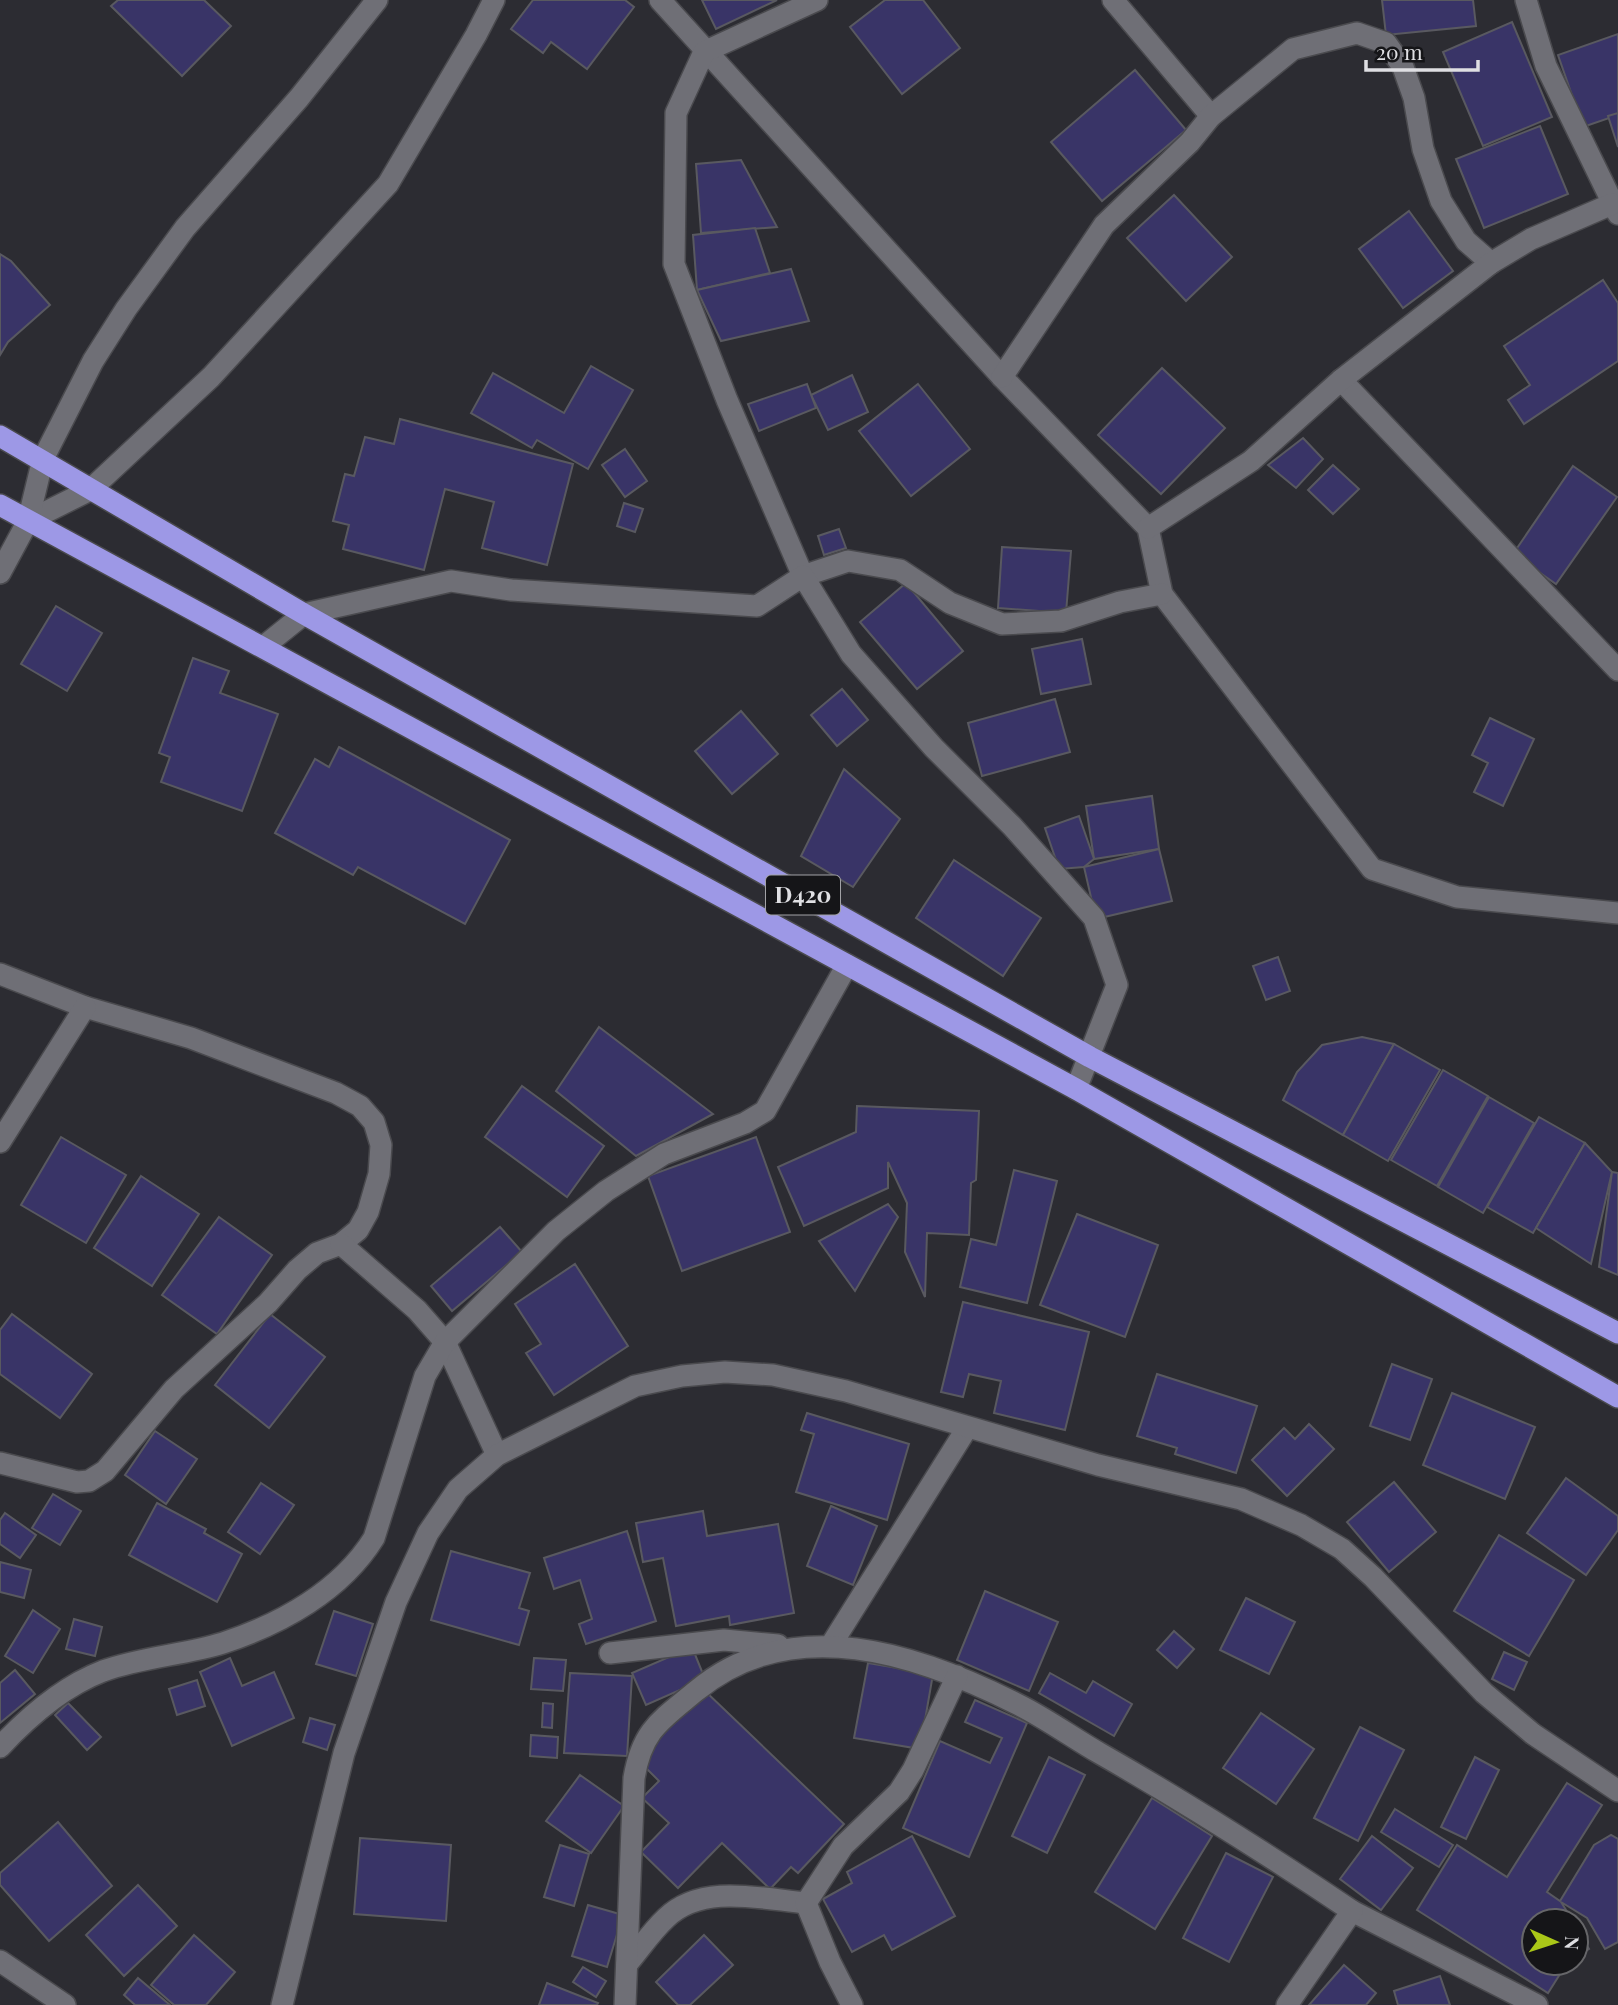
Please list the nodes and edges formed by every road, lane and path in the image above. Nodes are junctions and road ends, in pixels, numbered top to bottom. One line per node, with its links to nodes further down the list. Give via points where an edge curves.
1 (377, 0): 14 (street, via 185,228 93,361)
2 (494, 0): 15 (street, via 388,184 211,377)
3 (660, 0): 7 (street)
4 (817, 0): 7 (street)
5 (1113, 0): 8 (street)
6 (1526, 0): 9 (street, via 1546,66)
7 (704, 52): 11 (street); 20 (street, via 676,113 674,264)
8 (1211, 116): 10 (street, via 1293,49 1357,33 1387,43 1415,98 1423,149 1441,201 1466,241); 11 (street, via 1104,225)
9 (1615, 209): 10 (street, via 1531,239)
10 (1490, 263): 12 (street)
11 (1002, 377): 18 (street)
12 (1341, 380): 18 (street, via 1251,461); 24 (street)
13 (0, 436): 14 (highway, D420)
14 (43, 459): 15 (highway, D420); 17 (street)
15 (90, 491): 17 (street); 22 (highway, D420)
16 (0, 505): 17 (highway, D420)
17 (27, 521): 19 (street); 23 (highway, D420)
18 (1148, 528): 21 (street)
19 (0, 573)
20 (803, 576): 21 (street, via 848,561 900,570 950,603 1002,625 1061,621); 22 (street, via 757,606 511,590 451,581); 29 (street, via 851,654 1094,918 1117,985)
21 (1162, 594): 25 (street, via 1372,869 1457,897)
22 (304, 614): 23 (street); 29 (highway, D420)
23 (263, 647): 26 (highway, D420)
24 (1618, 670)
25 (1618, 913)
26 (847, 965): 30 (highway, D420); 34 (street, via 765,1111 664,1153 606,1191 556,1231)
27 (0, 974): 28 (street)
28 (85, 1007): 31 (street); 32 (street, via 191,1038 360,1106 374,1122 381,1145 379,1174 368,1212 358,1230)
29 (1090, 1057): 30 (street); 33 (highway, D420)
30 (1076, 1089): 35 (highway, D420)
31 (0, 1142)
32 (341, 1244): 34 (street, via 417,1310); 38 (street, via 317,1253 174,1389 105,1471 77,1482)
33 (1618, 1333)
34 (445, 1342): 37 (street); 43 (street, via 425,1376 373,1538 334,1586 284,1617 223,1643 102,1672 49,1702)
35 (1618, 1397)
36 (967, 1428): 37 (street, via 846,1391 773,1375 725,1372 635,1386); 39 (street); 44 (street, via 1241,1499 1301,1525 1342,1549 1484,1692 1533,1734)
37 (497, 1455): 50 (street, via 458,1489 428,1533 396,1602 344,1753)
38 (0, 1464)
39 (831, 1645): 40 (street); 42 (street, via 910,1659)
40 (799, 1647): 41 (street, via 724,1640); 48 (street, via 746,1658 710,1679 645,1738 634,1778)
41 (610, 1653)
42 (957, 1676): 45 (street, via 899,1792 843,1846); 46 (street, via 1021,1706 1157,1786)
43 (0, 1747)
44 (1618, 1791)
45 (806, 1903): 48 (street, via 723,1896 689,1902 666,1917); 52 (street)
46 (1352, 1911): 53 (street); 54 (street)
47 (0, 1961): 49 (street)
48 (627, 1964): 51 (street)
49 (65, 2005)
50 (282, 2005)
51 (625, 2005)
52 (852, 2005)
53 (1287, 2005)
54 (1537, 2005)

